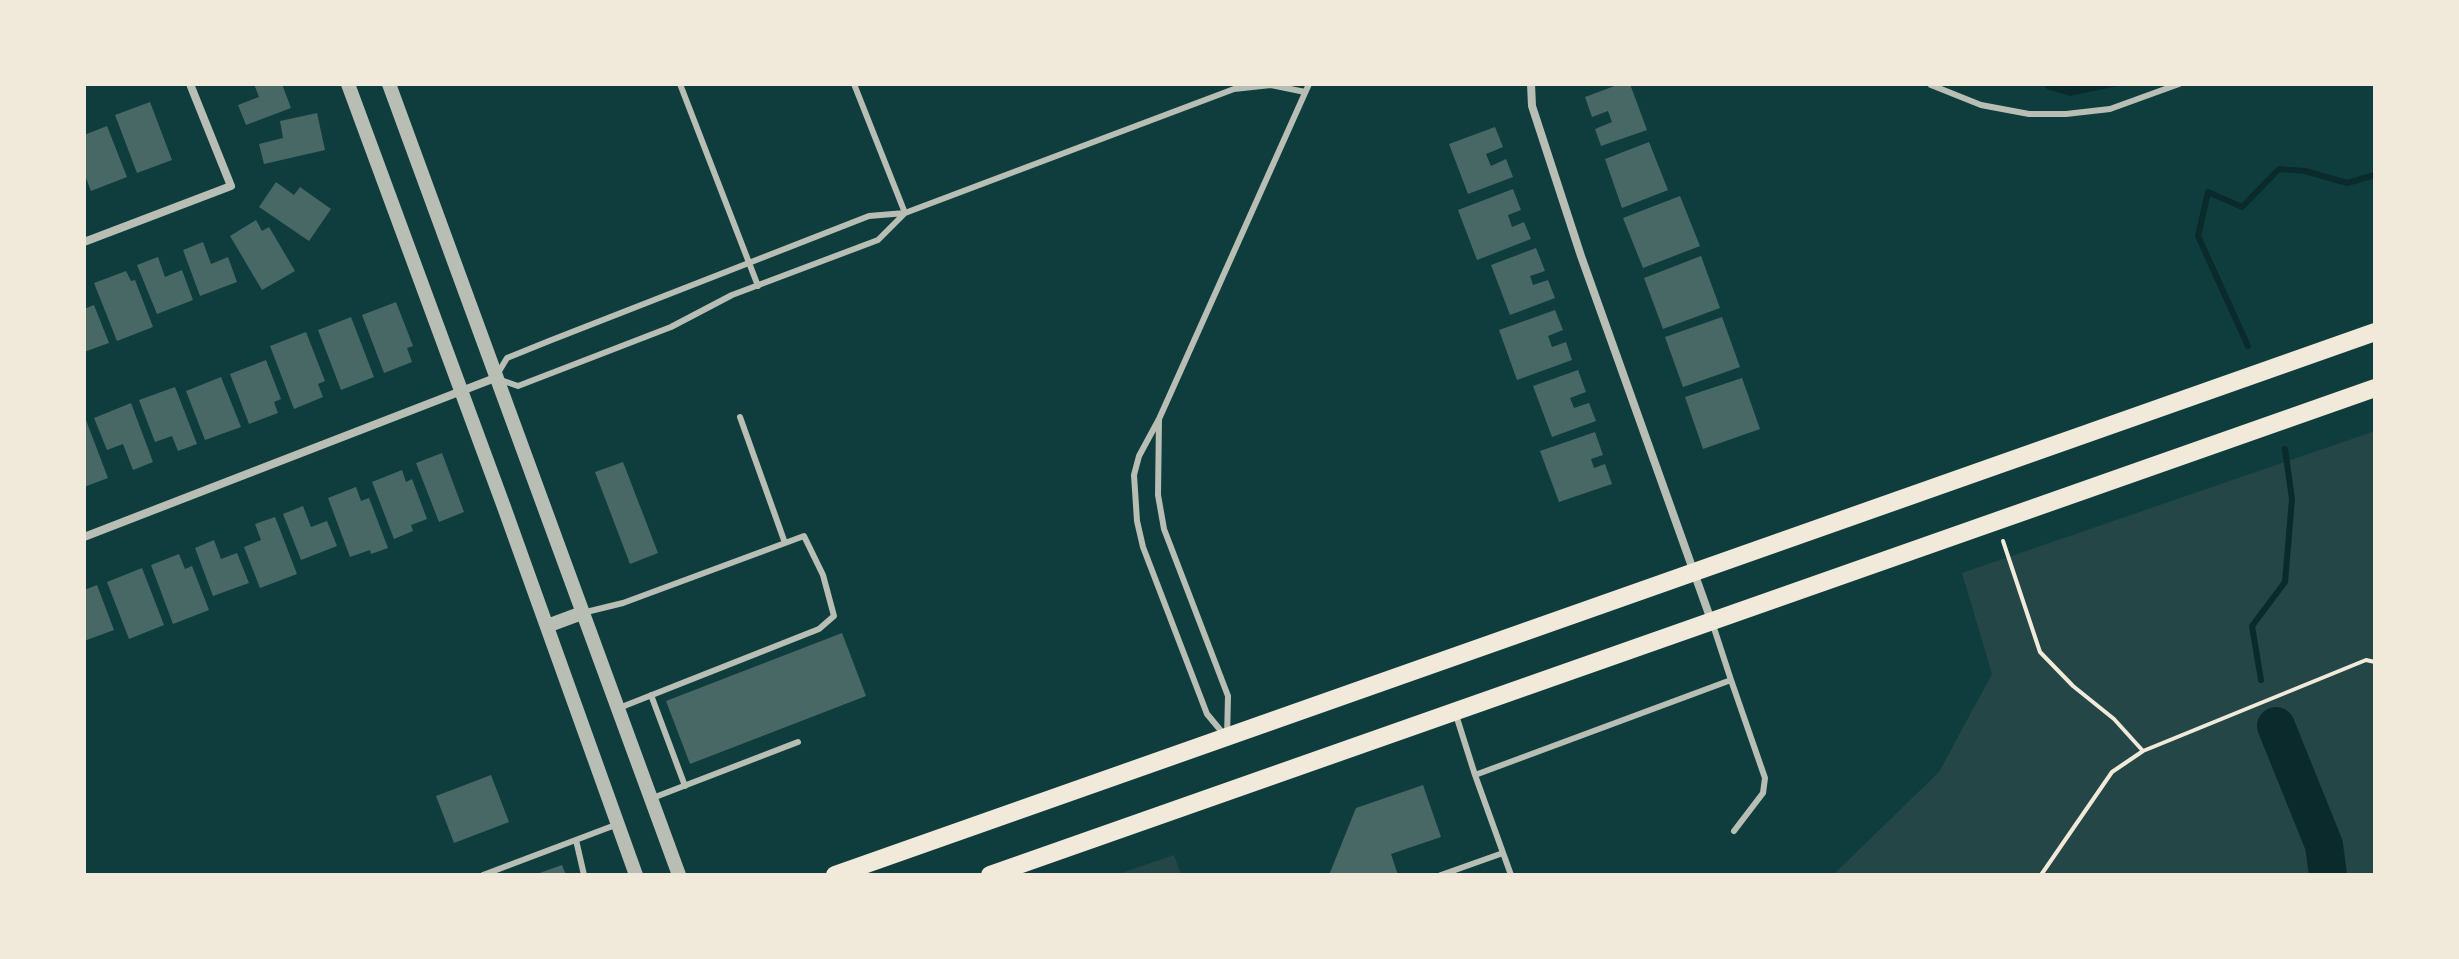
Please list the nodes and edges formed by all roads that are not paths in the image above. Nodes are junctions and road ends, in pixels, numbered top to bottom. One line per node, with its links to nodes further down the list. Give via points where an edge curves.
1 (190, 84): 12 (street, via 231,186)
2 (348, 84): 18 (street)
3 (389, 84): 16 (street)
4 (680, 84): 13 (lane)
5 (854, 84): 11 (lane)
6 (1309, 84): 10 (lane)
7 (1531, 84): 23 (street, via 1532,106 1581,256)
8 (2179, 84): 9 (lane, via 2110,109 2041,114 1981,105)
9 (1931, 85)
10 (1305, 92): 11 (lane, via 1271,85 1234,89); 20 (lane)
11 (905, 213): 13 (lane, via 869,216); 14 (lane, via 878,240)
12 (84, 242)
13 (749, 261): 14 (lane); 16 (lane, via 507,358)
14 (758, 286): 16 (lane, via 671,327 518,386)
15 (2375, 332): 23 (main road)
16 (495, 378): 18 (street); 24 (street)
17 (2375, 388): 25 (main road)
18 (461, 392): 21 (street); 26 (street)
19 (740, 417): 22 (lane)
20 (1159, 419): 31 (lane, via 1158,495 1164,529 1228,696); 31 (lane, via 1134,475 1137,521 1207,714)
21 (84, 537)
22 (785, 543): 24 (lane); 28 (lane, via 804,536 823,575 834,616 819,629)
23 (1695, 571): 25 (street); 31 (main road)
24 (582, 613): 26 (street); 29 (street)
25 (1711, 620): 27 (lane); 30 (main road)
26 (547, 626): 36 (street)
27 (1731, 680): 33 (lane); 37 (lane, via 1765,778 1763,793)
28 (651, 695): 29 (lane); 34 (lane)
29 (617, 709): 35 (street)
30 (1455, 711): 33 (lane); 45 (main road)
31 (1227, 738): 44 (main road)
32 (798, 742): 34 (lane)
33 (1475, 775): 39 (lane)
34 (685, 786): 35 (lane)
35 (650, 799): 43 (street)
36 (618, 824): 38 (lane); 42 (street)
37 (1734, 831)
38 (576, 840): 40 (lane); 41 (lane)
39 (1503, 853): 46 (lane); 47 (lane)
40 (483, 875)
41 (584, 875)
42 (636, 875)
43 (679, 875)
44 (835, 875)
45 (990, 875)
46 (1441, 875)
47 (1511, 875)

